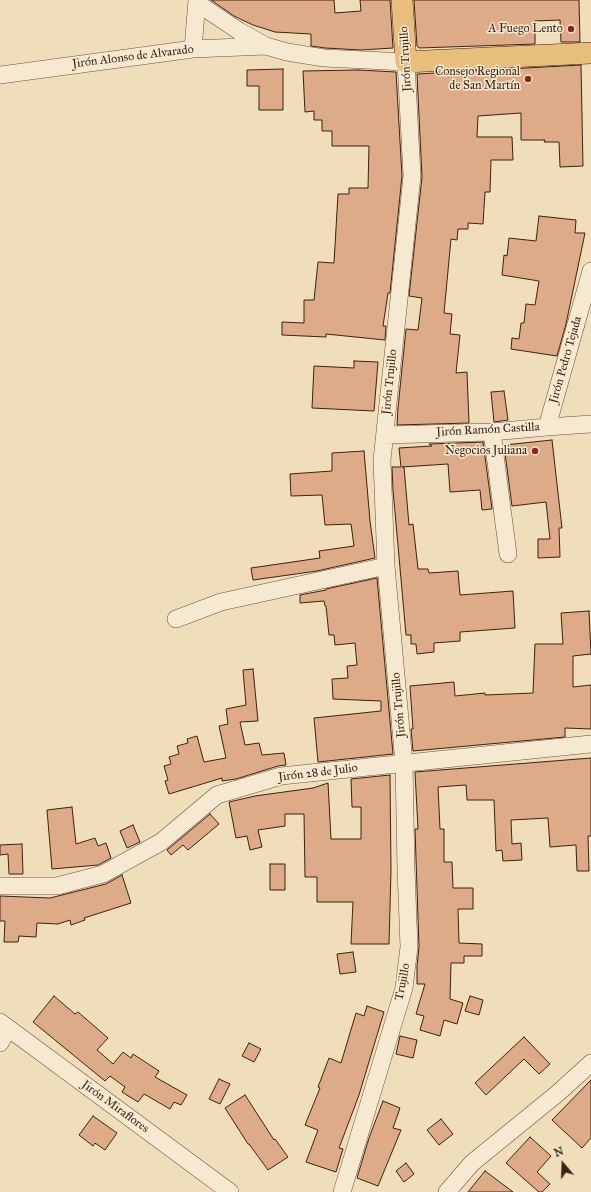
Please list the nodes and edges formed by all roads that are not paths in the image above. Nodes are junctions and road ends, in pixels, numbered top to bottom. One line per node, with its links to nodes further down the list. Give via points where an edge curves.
1 (402, 0): 6 (main road, Jirón Trujillo)
2 (197, 1): 3 (street, Jirón Alonso de Alvarado, via 239,31); 4 (street)
3 (266, 46): 4 (street, Jirón Alonso de Alvarado); 6 (street, Jirón Alonso de Alvarado, via 324,58)
4 (193, 49): 7 (street, Jirón Alonso de Alvarado)
5 (591, 53): 6 (main road, Jirón Alonso de Alvarado)
6 (406, 62): 12 (street, Jirón Trujillo, via 412,176)
7 (0, 75)
8 (591, 271): 10 (street, Jirón Pedro Tejada)
9 (591, 424): 10 (street, Jirón Ramón Castilla)
10 (547, 427): 11 (street, Jirón Ramón Castilla)
11 (492, 432): 12 (street, Jirón Ramón Castilla); 13 (street)
12 (385, 435): 14 (street, Jirón Trujillo, via 382,460)
13 (508, 554)
14 (386, 566): 15 (street, via 221,602); 17 (street, Jirón Trujillo)
15 (176, 619)
16 (591, 744): 17 (street, Jirón 28 de Julio)
17 (404, 763): 18 (street, Jirón 28 de Julio, via 281,776 217,795 161,842 102,874 57,886); 22 (street, Trujillo, via 409,946 404,981)
18 (0, 886)
19 (3, 1031): 21 (street, Jirón Miraflores)
20 (591, 1063): 23 (street, via 472,1163)
21 (230, 1192)
22 (342, 1192)
23 (447, 1192)

